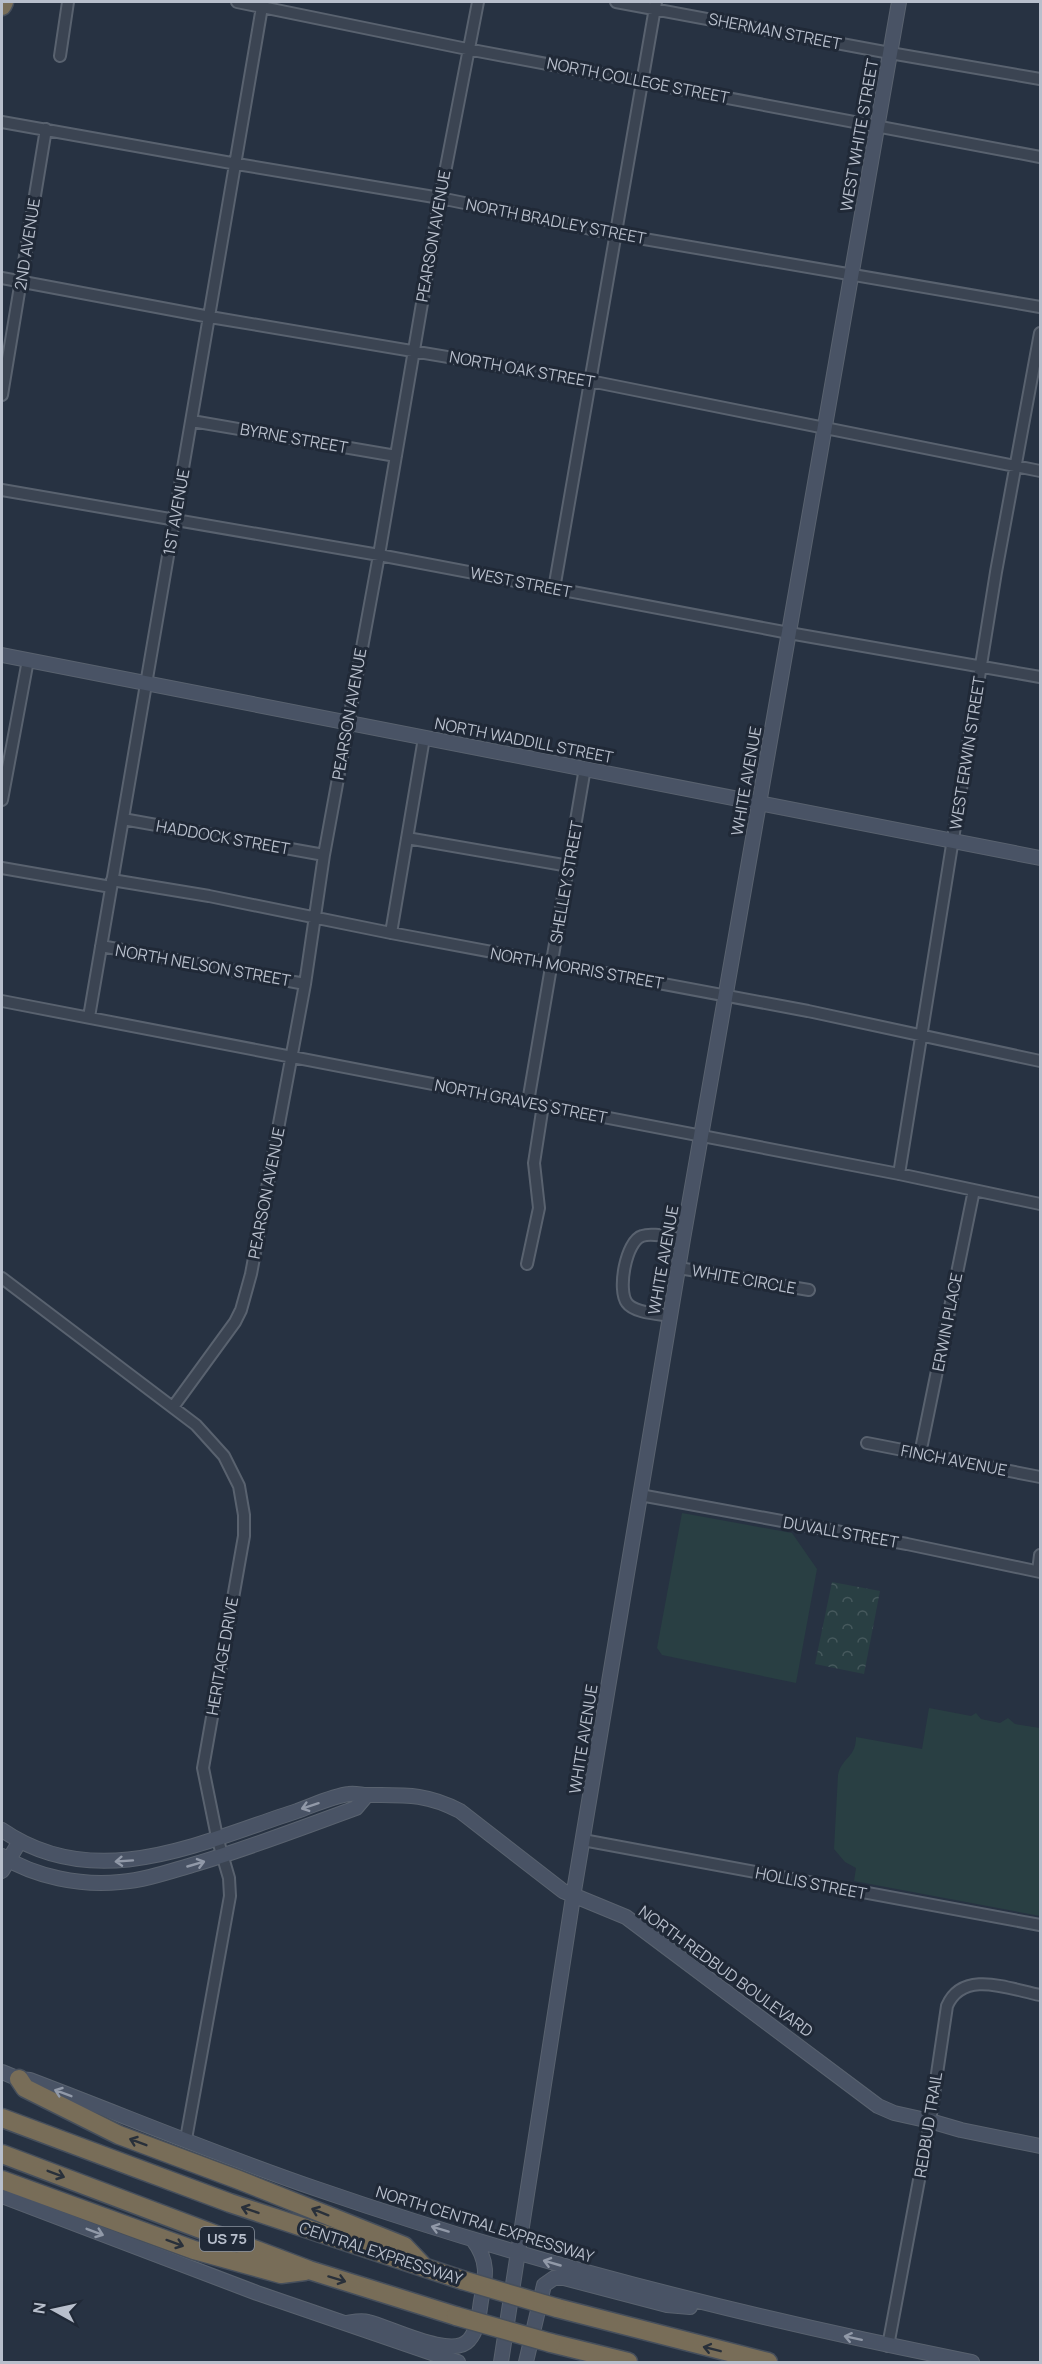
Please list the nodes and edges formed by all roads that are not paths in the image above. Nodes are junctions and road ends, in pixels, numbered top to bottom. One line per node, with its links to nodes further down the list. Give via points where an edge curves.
1 (4, 2): 8 (highway)
2 (68, 2): 12 (street)
3 (237, 2): 9 (street, NORTH COLLEGE STREET)
4 (478, 2): 10 (street, PEARSON AVENUE)
5 (616, 2): 7 (street, SHERMAN STREET)
6 (899, 2): 11 (street, WEST WHITE STREET)
7 (655, 5): 11 (street, SHERMAN STREET); 14 (street)
8 (2, 6)
9 (262, 7): 10 (street, NORTH COLLEGE STREET); 19 (street, 1ST AVENUE)
10 (467, 49): 14 (street, NORTH COLLEGE STREET); 20 (street, PEARSON AVENUE)
11 (890, 53): 13 (street, SHERMAN STREET); 16 (street, WEST WHITE STREET)
12 (60, 56)
13 (1041, 79)
14 (643, 81): 16 (street, NORTH COLLEGE STREET); 21 (street)
15 (2, 122): 17 (street, NORTH BRADLEY STREET)
16 (879, 126): 18 (street, NORTH COLLEGE STREET); 22 (street, WEST WHITE STREET)
17 (46, 129): 19 (street, NORTH BRADLEY STREET); 24 (street, 2ND AVENUE)
18 (1041, 157)
19 (237, 164): 20 (street, NORTH BRADLEY STREET); 26 (street, 1ST AVENUE)
20 (440, 198): 21 (street, NORTH BRADLEY STREET); 28 (street, PEARSON AVENUE)
21 (615, 234): 22 (street, NORTH BRADLEY STREET); 30 (street)
22 (850, 274): 25 (street, NORTH BRADLEY STREET); 33 (street, WHITE AVENUE)
23 (2, 278): 24 (street, NORTH OAK STREET)
24 (21, 282): 26 (street, NORTH OAK STREET); 31 (street, 2ND AVENUE)
25 (1041, 307)
26 (210, 317): 28 (street, NORTH OAK STREET); 32 (street, 1ST AVENUE)
27 (1041, 333): 29 (street, WEST ERWIN STREET)
28 (413, 350): 30 (street, NORTH OAK STREET); 34 (street, PEARSON AVENUE)
29 (1038, 366): 35 (street, WEST ERWIN STREET)
30 (590, 381): 33 (street, NORTH OAK STREET); 40 (street)
31 (2, 395)
32 (192, 421): 34 (street, BYRNE STREET); 38 (street, 1ST AVENUE)
33 (825, 428): 35 (street, NORTH OAK STREET); 41 (street, WHITE AVENUE)
34 (396, 456): 39 (street, PEARSON AVENUE)
35 (1016, 467): 36 (street, NORTH OAK STREET); 44 (street, WEST ERWIN STREET)
36 (1041, 471)
37 (2, 490): 38 (street, WEST STREET)
38 (175, 519): 39 (street, WEST STREET); 46 (street, 1ST AVENUE)
39 (379, 555): 40 (street, WEST STREET); 47 (street, PEARSON AVENUE)
40 (554, 589): 41 (street, WEST STREET)
41 (789, 633): 44 (street, WEST STREET); 51 (street, WHITE AVENUE)
42 (2, 655): 43 (street, NORTH WADDILL STREET)
43 (28, 660): 46 (street, NORTH WADDILL STREET); 50 (street)
44 (980, 667): 45 (street, WEST STREET); 54 (street, WEST ERWIN STREET)
45 (1041, 678)
46 (146, 684): 47 (street, NORTH WADDILL STREET); 52 (street, 1ST AVENUE)
47 (347, 723): 48 (street, NORTH WADDILL STREET); 55 (street, PEARSON AVENUE)
48 (424, 738): 49 (street, NORTH WADDILL STREET); 53 (street)
49 (585, 768): 51 (street, NORTH WADDILL STREET); 57 (street, SHELLEY STREET)
50 (2, 800)
51 (758, 804): 54 (street, NORTH WADDILL STREET); 65 (street, WHITE AVENUE)
52 (123, 819): 55 (street, HADDOCK STREET); 59 (street, 1ST AVENUE)
53 (408, 838): 57 (street); 61 (street)
54 (952, 842): 56 (street, NORTH WADDILL STREET); 68 (street, WEST ERWIN STREET)
55 (324, 855): 60 (street, PEARSON AVENUE)
56 (1041, 858)
57 (568, 866): 63 (street, SHELLEY STREET)
58 (2, 868): 59 (street, NORTH MORRIS STREET)
59 (112, 884): 60 (street, NORTH MORRIS STREET, via 209,896); 62 (street, 1ST AVENUE)
60 (316, 918): 61 (street, NORTH MORRIS STREET); 64 (street, PEARSON AVENUE)
61 (392, 933): 63 (street, NORTH MORRIS STREET)
62 (101, 946): 64 (street, NORTH NELSON STREET); 67 (street, 1ST AVENUE)
63 (552, 963): 65 (street, NORTH MORRIS STREET); 71 (street, SHELLEY STREET)
64 (305, 984): 69 (street, PEARSON AVENUE)
65 (725, 995): 68 (street, NORTH MORRIS STREET); 73 (street, WHITE AVENUE)
66 (2, 1001): 67 (street, NORTH GRAVES STREET)
67 (89, 1017): 69 (street, NORTH GRAVES STREET)
68 (921, 1036): 70 (street, NORTH MORRIS STREET); 74 (street, WEST ERWIN STREET)
69 (292, 1056): 71 (street, NORTH GRAVES STREET); 83 (street, PEARSON AVENUE, via 241,1310)
70 (1041, 1061)
71 (528, 1102): 72 (street, NORTH GRAVES STREET)
72 (543, 1105): 73 (street, NORTH GRAVES STREET); 78 (street, via 534,1163 539,1208)
73 (701, 1136): 74 (street, NORTH GRAVES STREET); 77 (street, WHITE AVENUE)
74 (899, 1174): 75 (street, NORTH GRAVES STREET)
75 (974, 1190): 76 (street, NORTH GRAVES STREET); 85 (street, ERWIN PLACE)
76 (1041, 1204)
77 (683, 1239): 79 (street, WHITE AVENUE); 82 (street, via 645,1234 632,1244 626,1260 623,1278 627,1303 633,1308)
78 (527, 1264)
79 (679, 1268): 81 (street, WHITE CIRCLE); 82 (street, WHITE AVENUE)
80 (2, 1278): 83 (street, HERITAGE DRIVE)
81 (809, 1290)
82 (670, 1316): 87 (street, WHITE AVENUE)
83 (173, 1407): 92 (street, HERITAGE DRIVE, via 225,1456 239,1486 244,1515 244,1536 204,1759 204,1782)
84 (867, 1443): 85 (street, FINCH AVENUE)
85 (920, 1454): 86 (street, FINCH AVENUE)
86 (1041, 1477)
87 (640, 1495): 89 (street, DUVALL STREET); 93 (street, WHITE AVENUE)
88 (1041, 1555): 89 (street)
89 (1039, 1572)
90 (367, 1795): 92 (street, NORTH REDBUD BOULEVARD, one-way to 92, via 350,1793); 95 (street, via 356,1808); 97 (street, NORTH REDBUD BOULEVARD, via 421,1796 460,1811)
91 (2, 1830): 94 (street, NORTH REDBUD BOULEVARD)
92 (216, 1837): 94 (street, NORTH REDBUD BOULEVARD, one-way to 94, via 149,1858 117,1862 73,1859); 95 (street, HERITAGE DRIVE)
93 (583, 1840): 97 (street, WHITE AVENUE); 98 (street, HOLLIS STREET)
94 (20, 1841): 96 (street)
95 (223, 1856): 96 (street, one-way to 95, via 99,1883 141,1879); 104 (street, HERITAGE DRIVE, via 230,1896)
96 (4, 1863)
97 (573, 1897): 103 (street, NORTH REDBUD BOULEVARD, via 626,1917 878,2106); 110 (street, WHITE AVENUE)
98 (1041, 1925)
99 (1041, 1995): 103 (street, REDBUD TRAIL, via 979,1983 956,1991 947,2006)
100 (2, 2072): 101 (street, NORTH CENTRAL EXPRESSWAY)
101 (19, 2079): 104 (street, NORTH CENTRAL EXPRESSWAY, one-way to 101); 111 (highway, one-way to 101, via 404,2246 119,2135 25,2088)
102 (2, 2118): 111 (highway, CENTRAL EXPRESSWAY / US 75, one-way to 102, via 230,2203)
103 (930, 2121): 105 (street, NORTH REDBUD BOULEVARD); 115 (street, REDBUD TRAIL)
104 (186, 2139): 109 (street, NORTH CENTRAL EXPRESSWAY, one-way to 104, via 315,2189)
105 (1041, 2146)
106 (2, 2154): 112 (highway, US 75, one-way to 112)
107 (2, 2180): 112 (highway, one-way to 112, via 194,2250 281,2274)
108 (2, 2196): 114 (street, one-way to 114)
109 (473, 2240): 110 (street, NORTH CENTRAL EXPRESSWAY); 114 (street, via 482,2253 487,2272 476,2330 467,2343 444,2347 365,2320)
110 (516, 2253): 113 (street, NORTH CENTRAL EXPRESSWAY, one-way to 110); 118 (street, WHITE AVENUE)
111 (425, 2268): 122 (highway, CENTRAL EXPRESSWAY / US 75, one-way to 111, bridge, via 557,2308)
112 (309, 2270): 116 (highway, US 75, one-way to 116, bridge)
113 (728, 2309): 115 (street, NORTH CENTRAL EXPRESSWAY, one-way to 113); 119 (street, via 667,2305 554,2278 544,2285)
114 (343, 2324): 117 (street)
115 (888, 2346): 123 (street, NORTH CENTRAL EXPRESSWAY)
116 (601, 2356): 120 (highway); 121 (highway, US 75)
117 (458, 2362)
118 (501, 2362)
119 (526, 2362)
120 (620, 2362)
121 (628, 2362)
122 (768, 2362)
123 (972, 2362)

